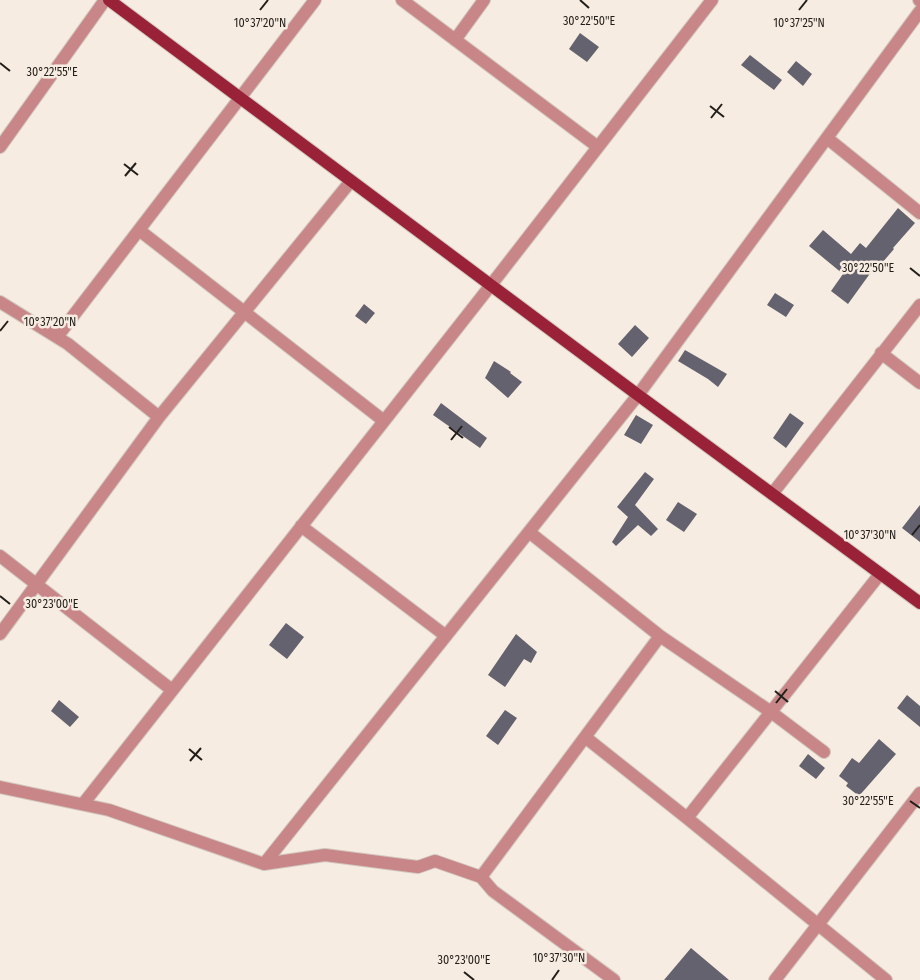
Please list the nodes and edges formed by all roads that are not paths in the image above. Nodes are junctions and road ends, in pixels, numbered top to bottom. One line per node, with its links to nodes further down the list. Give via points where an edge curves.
1 (105, 0): 11 (street)
2 (109, 0): 9 (main road)
3 (314, 0): 9 (street)
4 (402, 0): 8 (street)
5 (484, 0): 8 (street)
6 (712, 0): 12 (street)
7 (920, 11): 10 (street)
8 (455, 40): 12 (street)
9 (240, 98): 13 (main road); 15 (street)
10 (827, 138): 14 (street); 23 (street)
11 (0, 147)
12 (598, 147): 16 (street)
13 (350, 181): 16 (main road); 19 (street)
14 (920, 213)
15 (139, 230): 19 (street); 20 (street)
16 (491, 285): 23 (main road); 25 (street)
17 (0, 302): 20 (street)
18 (920, 305): 21 (street)
19 (245, 311): 24 (street); 25 (street)
20 (57, 337): 24 (street)
21 (881, 353): 22 (street); 26 (street)
22 (920, 384)
23 (638, 395): 26 (main road); 28 (street)
24 (159, 417): 31 (street)
25 (384, 421): 27 (street)
26 (772, 494): 30 (main road)
27 (301, 526): 34 (street); 36 (street)
28 (529, 532): 34 (street); 35 (street)
29 (0, 556): 31 (street)
30 (880, 574): 32 (main road); 37 (street)
31 (37, 584): 33 (street); 36 (street)
32 (920, 603)
33 (0, 634)
34 (446, 636): 44 (street)
35 (660, 636): 37 (street); 38 (street)
36 (172, 690): 42 (street)
37 (771, 712): 39 (street); 43 (street)
38 (585, 737): 43 (street); 45 (street)
39 (824, 752)
40 (0, 787): 42 (street)
41 (920, 793): 46 (street)
42 (83, 804): 44 (street, via 110,810)
43 (687, 818): 46 (street)
44 (264, 864): 45 (street, via 325,856 418,867 435,861)
45 (481, 877): 47 (street, via 493,891)
46 (818, 924): 48 (street); 49 (street)
47 (614, 980)
48 (775, 980)
49 (886, 980)

